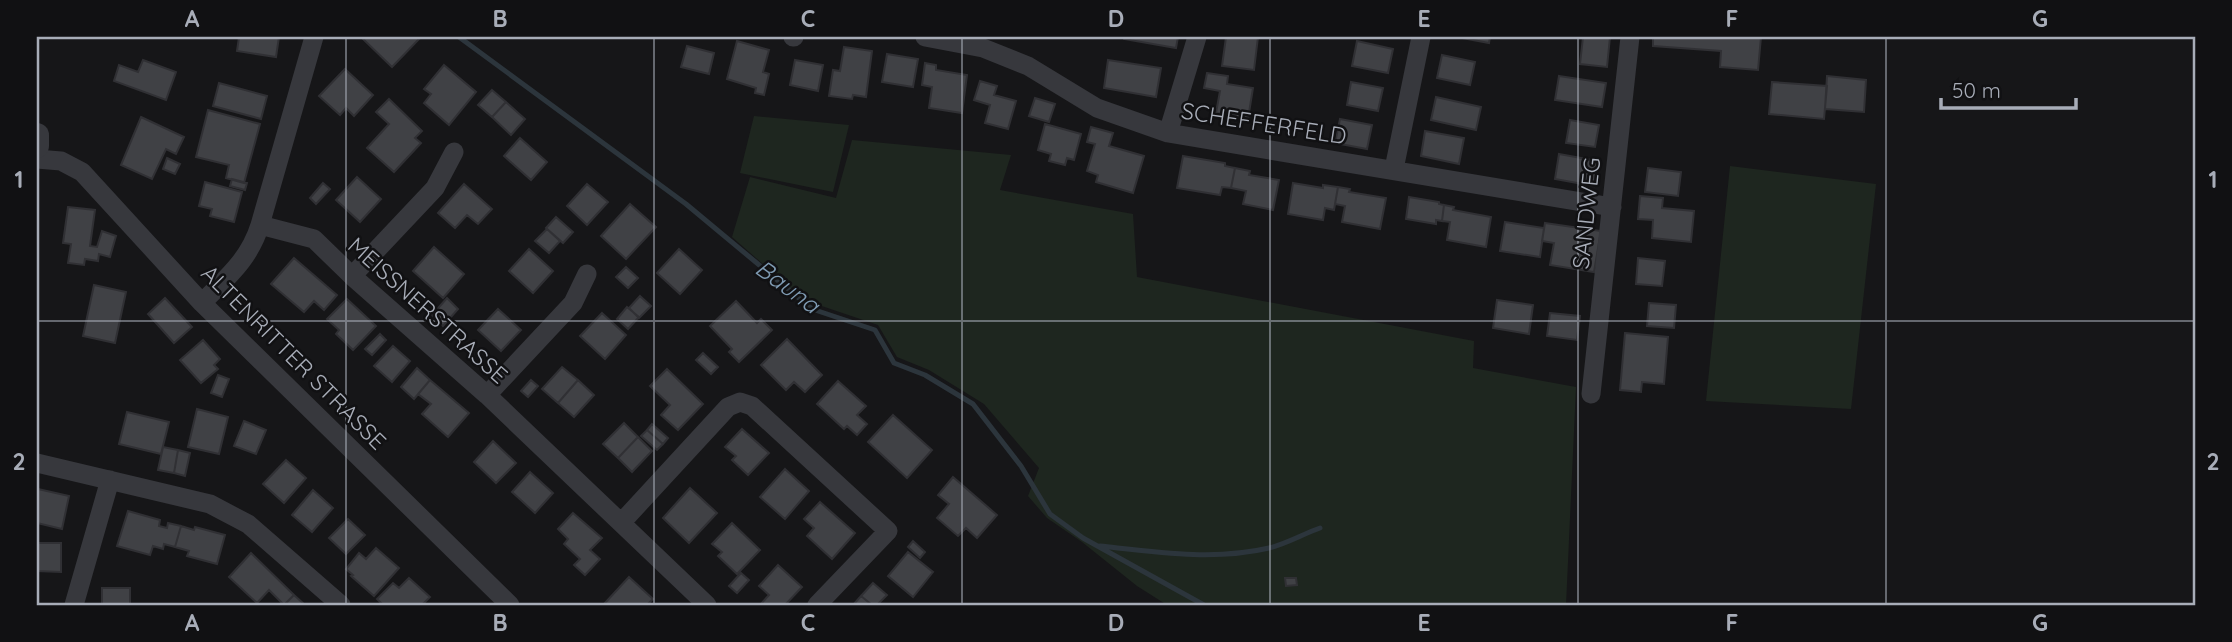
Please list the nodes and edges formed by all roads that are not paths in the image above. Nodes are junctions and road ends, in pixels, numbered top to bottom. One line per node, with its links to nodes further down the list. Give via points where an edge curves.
1 (314, 37): 13 (street)
2 (925, 37): 6 (street, SCHEFFERFELD, via 983,48 1028,66 1097,108)
3 (1197, 37): 6 (street)
4 (1421, 37): 11 (street)
5 (1630, 37): 12 (street, SANDWEG)
6 (1168, 133): 11 (street, SCHEFFERFELD)
7 (37, 135): 8 (street)
8 (37, 146)
9 (454, 152): 15 (street, via 435,188)
10 (37, 159): 16 (street, ALTENRITTER STRASSE, via 61,161 82,172)
11 (1394, 169): 12 (street, SCHEFFERFELD)
12 (1612, 206): 17 (street, SANDWEG)
13 (260, 225): 15 (street, MEISSNERSTRASSE, via 314,239); 16 (street, via 245,258)
14 (587, 274): 18 (street, via 573,303)
15 (352, 276): 18 (street, MEISSNERSTRASSE)
16 (202, 303): 24 (street, ALTENRITTER STRASSE)
17 (1591, 394)
18 (487, 395): 21 (street, MEISSNERSTRASSE)
19 (37, 463): 20 (street)
20 (110, 480): 22 (street); 23 (street, via 210,504 248,524)
21 (621, 523): 25 (street, MEISSNERSTRASSE); 26 (street, via 728,407 740,402 752,406 888,531)
22 (74, 605)
23 (341, 605)
24 (510, 605)
25 (707, 605)
26 (817, 605)

